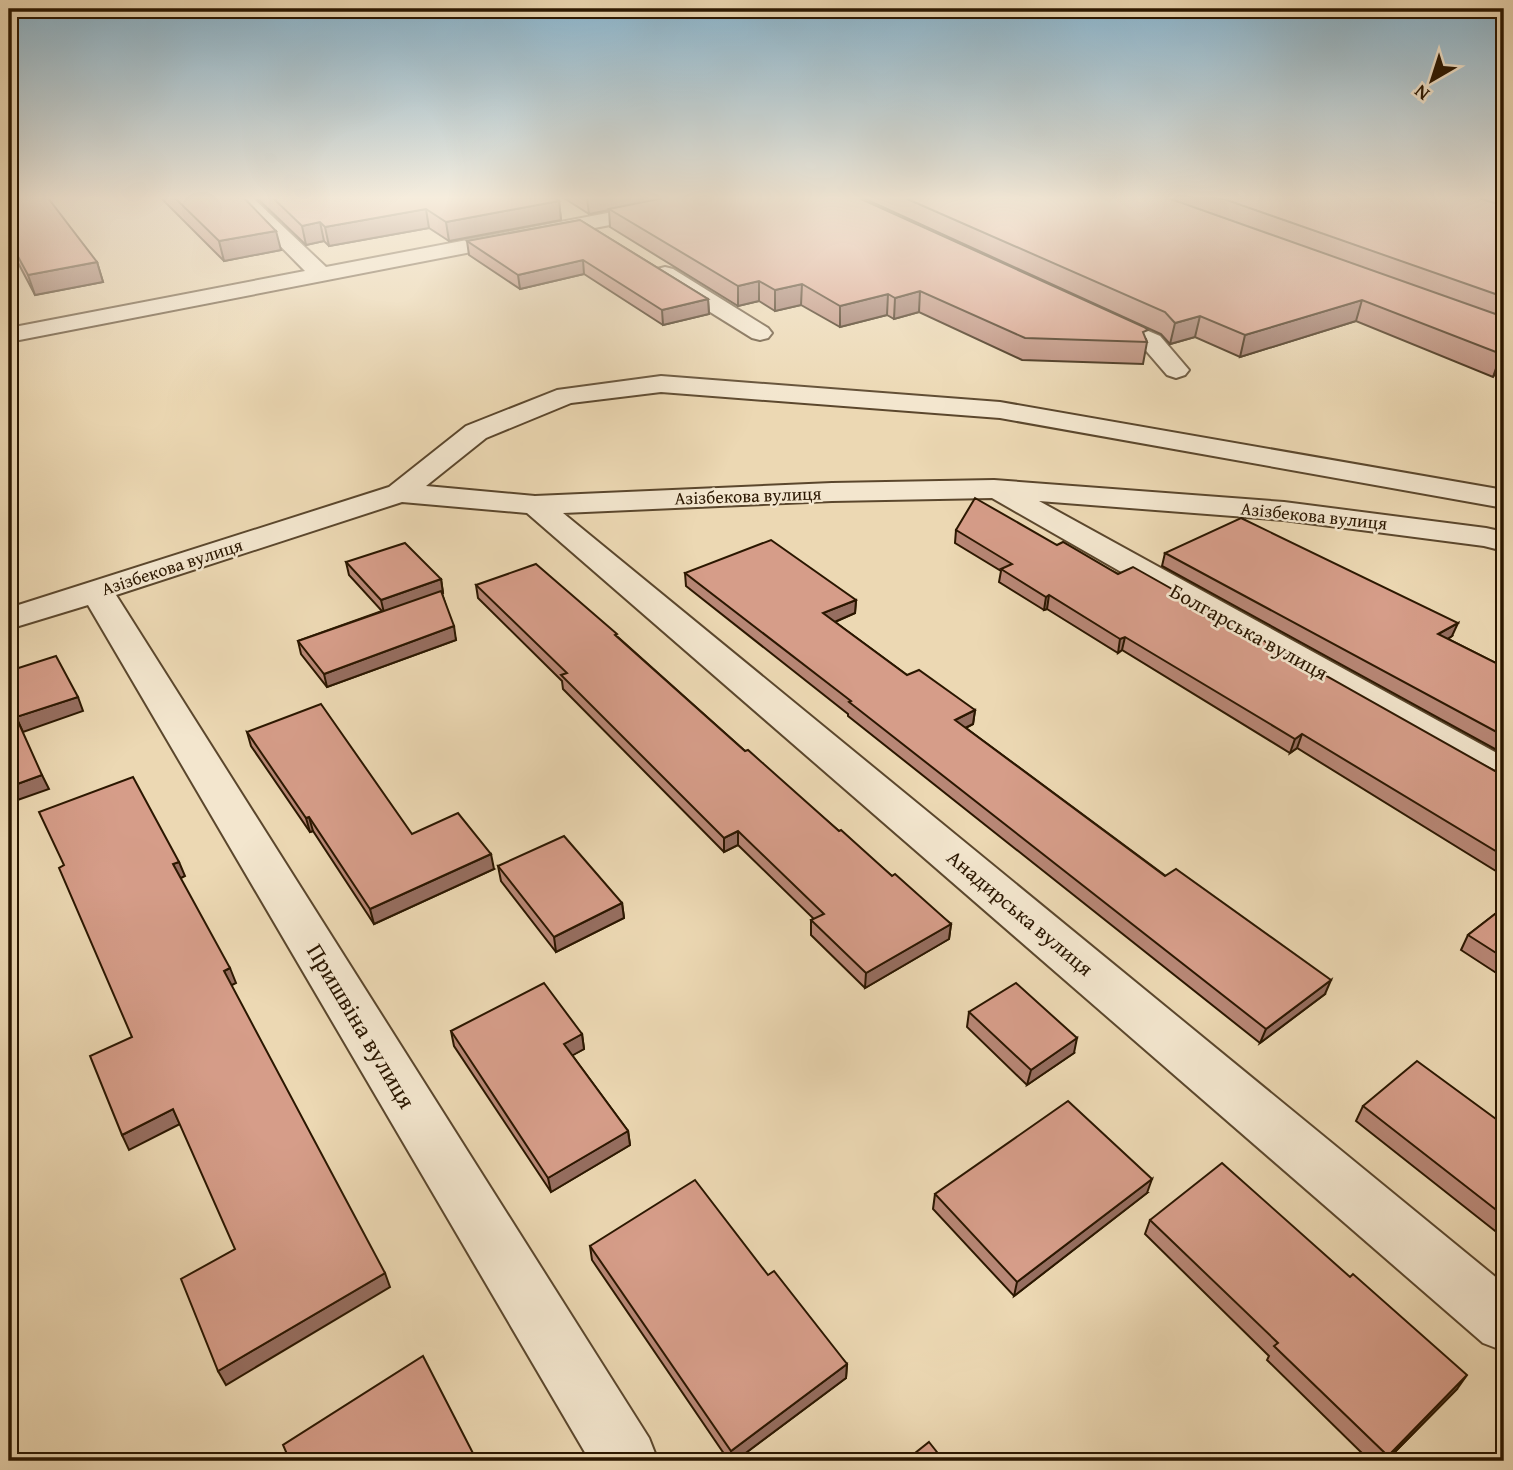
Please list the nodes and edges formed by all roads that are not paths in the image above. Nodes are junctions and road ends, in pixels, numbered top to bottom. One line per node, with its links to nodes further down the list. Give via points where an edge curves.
1 (312, 267): 4 (street)
2 (363, 267): 4 (street)
3 (654, 267): 6 (street)
4 (321, 275): 7 (street)
5 (1076, 307): 8 (street, via 1151,341)
6 (760, 333)
7 (9, 335)
8 (1176, 370)
9 (994, 489): 12 (street, Азізбекова вулиця); 13 (street, Азізбекова вулиця, via 1284,511); 16 (street, Болгарська вулиця)
10 (400, 493): 11 (street, via 476,432 566,396 661,384 1000,410); 12 (street, Азізбекова вулиця); 14 (street, Азізбекова вулиця)
11 (1504, 499)
12 (535, 505): 17 (street, Анадирська вулиця)
13 (1504, 542)
14 (97, 592): 15 (street, Азізбекова вулиця); 18 (street, Пришвіна вулиця)
15 (9, 619)
16 (1504, 774)
17 (1504, 1322)
18 (626, 1461)

